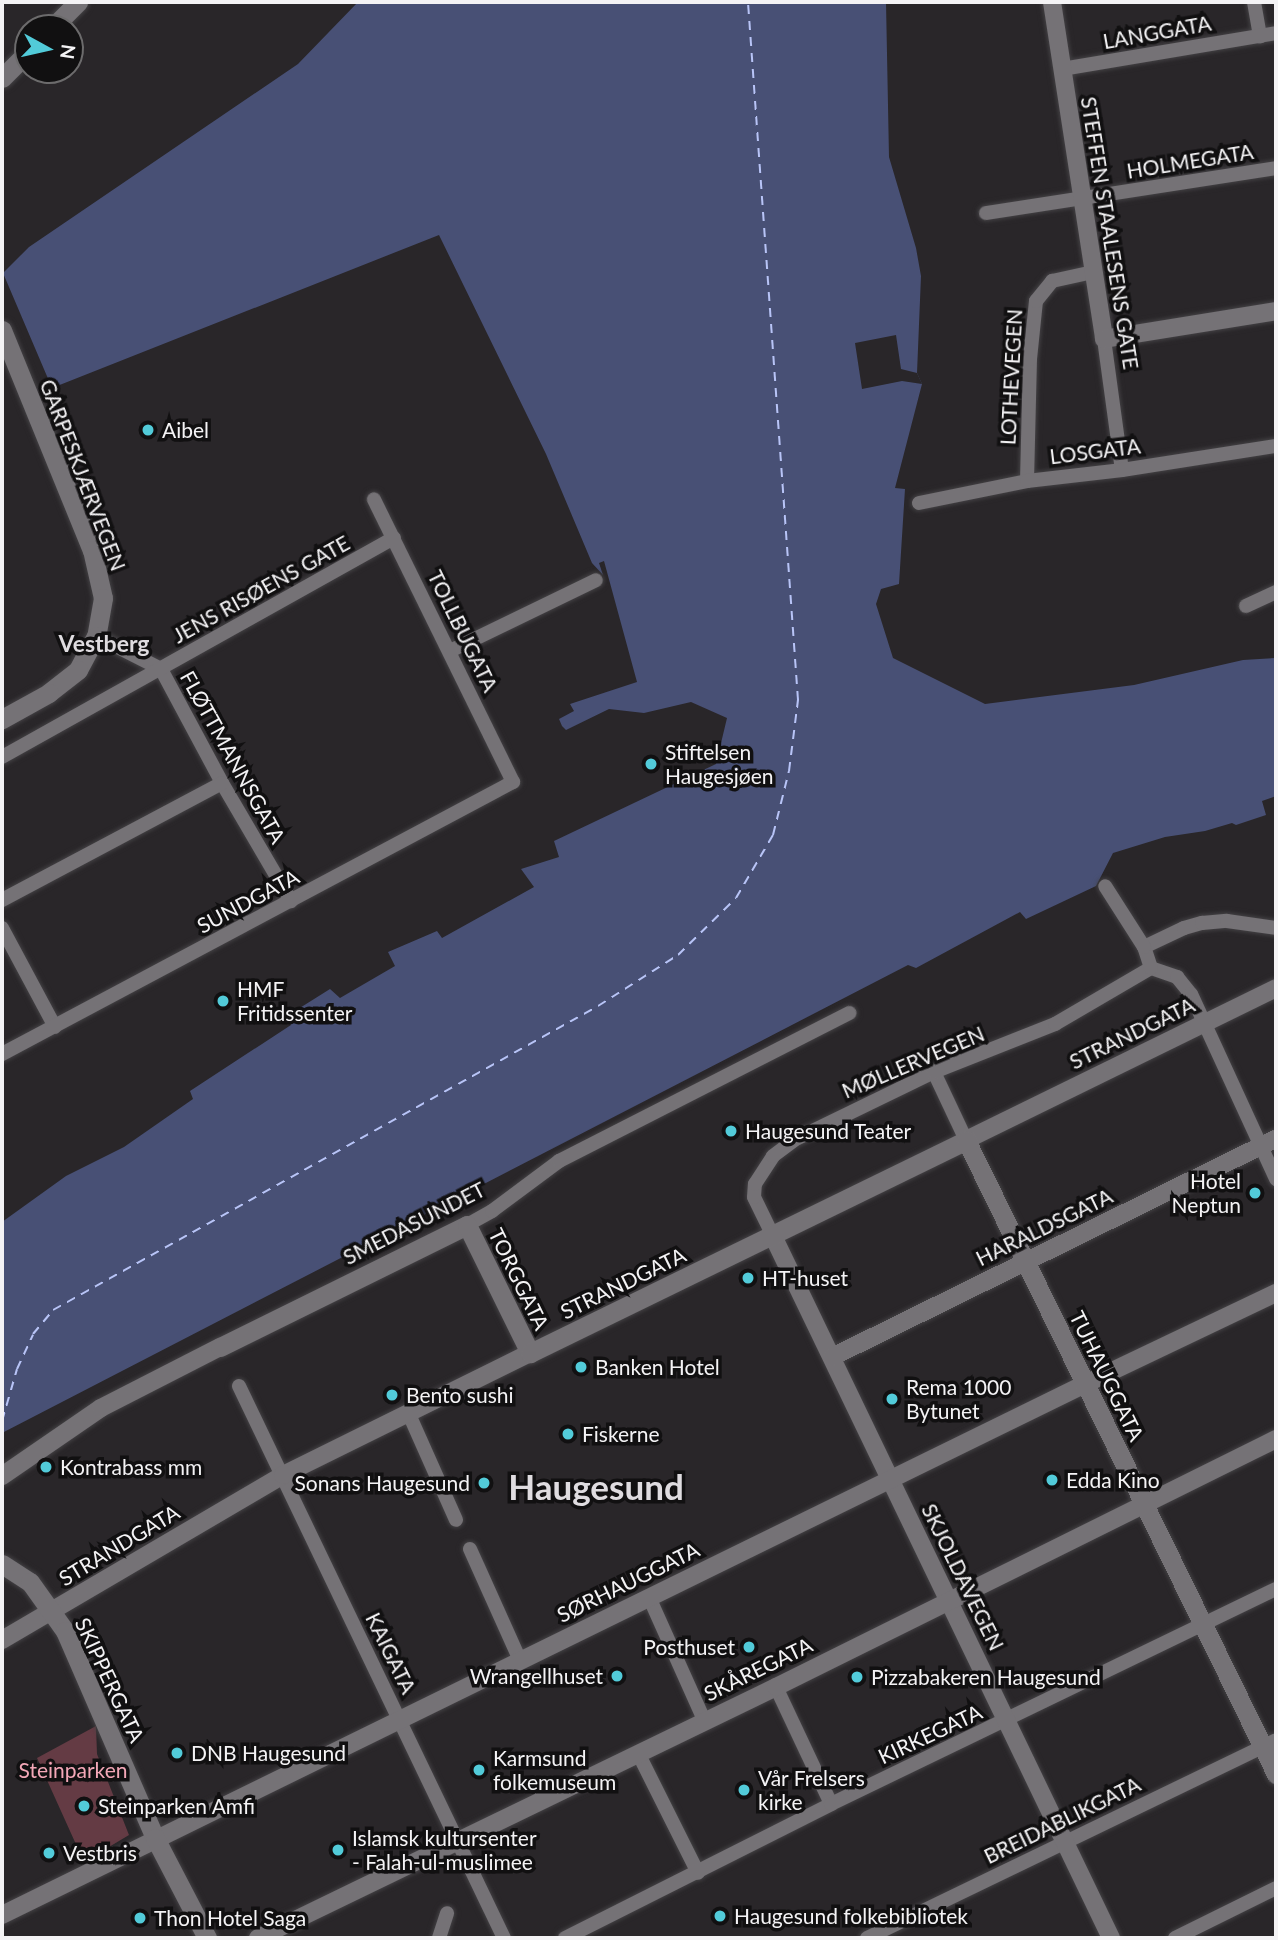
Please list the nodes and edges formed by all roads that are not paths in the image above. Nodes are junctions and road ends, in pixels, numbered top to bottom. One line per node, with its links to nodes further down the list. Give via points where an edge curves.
1 (1052, 2): 5 (street, STEFFEN STAALESENS GATE)
2 (1254, 2): 4 (street)
3 (1276, 33): 4 (street, LANGGATA)
4 (1259, 36): 5 (street, LANGGATA)
5 (1062, 69): 7 (street, STEFFEN STAALESENS GATE)
6 (1276, 168): 7 (street, HOLMEGATA)
7 (1082, 201): 8 (street, HOLMEGATA); 9 (street, STEFFEN STAALESENS GATE)
8 (986, 213)
9 (1093, 272): 12 (street, STEFFEN STAALESENS GATE); 15 (street, LOTHEVEGEN, via 1052,281 1037,300 1030,359)
10 (1276, 311): 12 (street)
11 (2, 330): 22 (main road, GARPESKJÆRVEGEN, via 92,550 103,598)
12 (1104, 339): 14 (street, STEFFEN STAALESENS GATE)
13 (1276, 446): 14 (street, LOSGATA)
14 (1122, 470): 15 (street, LOSGATA)
15 (1027, 481): 17 (street, LOSGATA)
16 (374, 499): 18 (street, TOLLBUGATA)
17 (919, 503)
18 (394, 538): 23 (street, TOLLBUGATA); 24 (street, JENS RISØENS GATE)
19 (596, 580): 23 (street)
20 (1276, 592): 21 (street)
21 (1246, 606)
22 (96, 636): 24 (street); 25 (main road, GARPESKJÆRVEGEN, via 89,655 66,681)
23 (450, 650): 27 (street, TOLLBUGATA)
24 (161, 670): 26 (street, JENS RISØENS GATE); 28 (street, FLØTTMANNSGATA)
25 (2, 719)
26 (2, 757)
27 (513, 782): 31 (street, SUNDGATA)
28 (222, 783): 30 (street); 31 (street, FLØTTMANNSGATA)
29 (1105, 886): 34 (street)
30 (2, 900)
31 (291, 901): 39 (street, SUNDGATA)
32 (2, 928): 39 (street)
33 (1276, 928): 34 (street, via 1227,921 1202,923)
34 (1144, 947): 35 (street)
35 (1151, 968): 38 (street, via 1183,982); 41 (street, MØLLERVEGEN, via 1055,1024)
36 (1276, 988): 38 (street, STRANDGATA)
37 (849, 1013): 45 (street, SMEDASUNDET, via 559,1161)
38 (1203, 1023): 42 (street, STRANDGATA); 43 (street)
39 (55, 1027): 40 (street, SUNDGATA)
40 (2, 1054)
41 (934, 1072): 42 (street, TUHAUGGATA); 46 (street, MØLLERVEGEN, via 811,1129 773,1156 761,1170 754,1197)
42 (966, 1140): 46 (main road, STRANDGATA); 47 (main road, TUHAUGGATA)
43 (1269, 1142): 44 (street); 47 (street, HARALDSGATA)
44 (1276, 1179)
45 (467, 1225): 49 (main road, SMEDASUNDET); 50 (main road, TORGGATA)
46 (773, 1236): 50 (main road, STRANDGATA); 51 (street, SKJOLDAVEGEN)
47 (1026, 1261): 51 (street, HARALDSGATA); 52 (main road, TUHAUGGATA)
48 (1276, 1293): 52 (street, SØRHAUGGATA)
49 (220, 1347): 57 (street, SMEDASUNDET, via 101,1408)
50 (530, 1353): 54 (street, STRANDGATA)
51 (832, 1357): 58 (street, SKJOLDAVEGEN)
52 (1085, 1384): 58 (street, SØRHAUGGATA); 59 (main road, TUHAUGGATA)
53 (239, 1386): 56 (street, KAIGATA)
54 (408, 1412): 56 (street, STRANDGATA); 60 (street)
55 (1276, 1439): 59 (street, SKÅREGATA)
56 (282, 1475): 66 (street, STRANDGATA); 71 (street, KAIGATA)
57 (2, 1476)
58 (891, 1479): 64 (street, SØRHAUGGATA); 65 (street, SKJOLDAVEGEN)
59 (1144, 1503): 65 (street, SKÅREGATA); 67 (main road, TUHAUGGATA)
60 (456, 1520)
61 (470, 1549): 69 (street)
62 (2, 1564): 66 (main road, SKIPPERGATA, via 20,1573)
63 (1276, 1589): 67 (street, KIRKEGATA)
64 (649, 1597): 69 (street, SØRHAUGGATA); 72 (street)
65 (948, 1600): 70 (street, SKÅREGATA); 73 (street, SKJOLDAVEGEN)
66 (51, 1612): 68 (street, STRANDGATA); 78 (main road, SKIPPERGATA, via 65,1631 102,1711)
67 (1203, 1625): 73 (street, KIRKEGATA); 74 (main road, TUHAUGGATA)
68 (2, 1640)
69 (520, 1660): 71 (street, SØRHAUGGATA)
70 (776, 1687): 72 (street, SKÅREGATA); 77 (street)
71 (400, 1719): 78 (street, SØRHAUGGATA); 79 (street, KAIGATA)
72 (704, 1720): 75 (street, SKÅREGATA)
73 (1008, 1721): 77 (street, KIRKEGATA); 80 (street, SKJOLDAVEGEN)
74 (1270, 1743): 76 (main road, TUHAUGGATA); 80 (street, BREIDABLIKGATA)
75 (638, 1753): 79 (street, SKÅREGATA); 81 (street)
76 (1276, 1774)
77 (831, 1804): 81 (street, KIRKEGATA)
78 (155, 1838): 84 (street, SØRHAUGGATA); 85 (main road, SKIPPERGATA)
79 (458, 1841): 86 (street, SKÅREGATA); 88 (street, KAIGATA)
80 (1067, 1842): 90 (street, BREIDABLIKGATA); 91 (street, SKJOLDAVEGEN)
81 (698, 1873): 89 (street, KIRKEGATA)
82 (1276, 1888): 92 (street)
83 (447, 1913): 87 (street)
84 (2, 1915)
85 (207, 1938)
86 (258, 1938)
87 (439, 1938)
88 (504, 1938)
89 (565, 1938)
90 (867, 1938)
91 (1111, 1938)
92 (1175, 1938)

